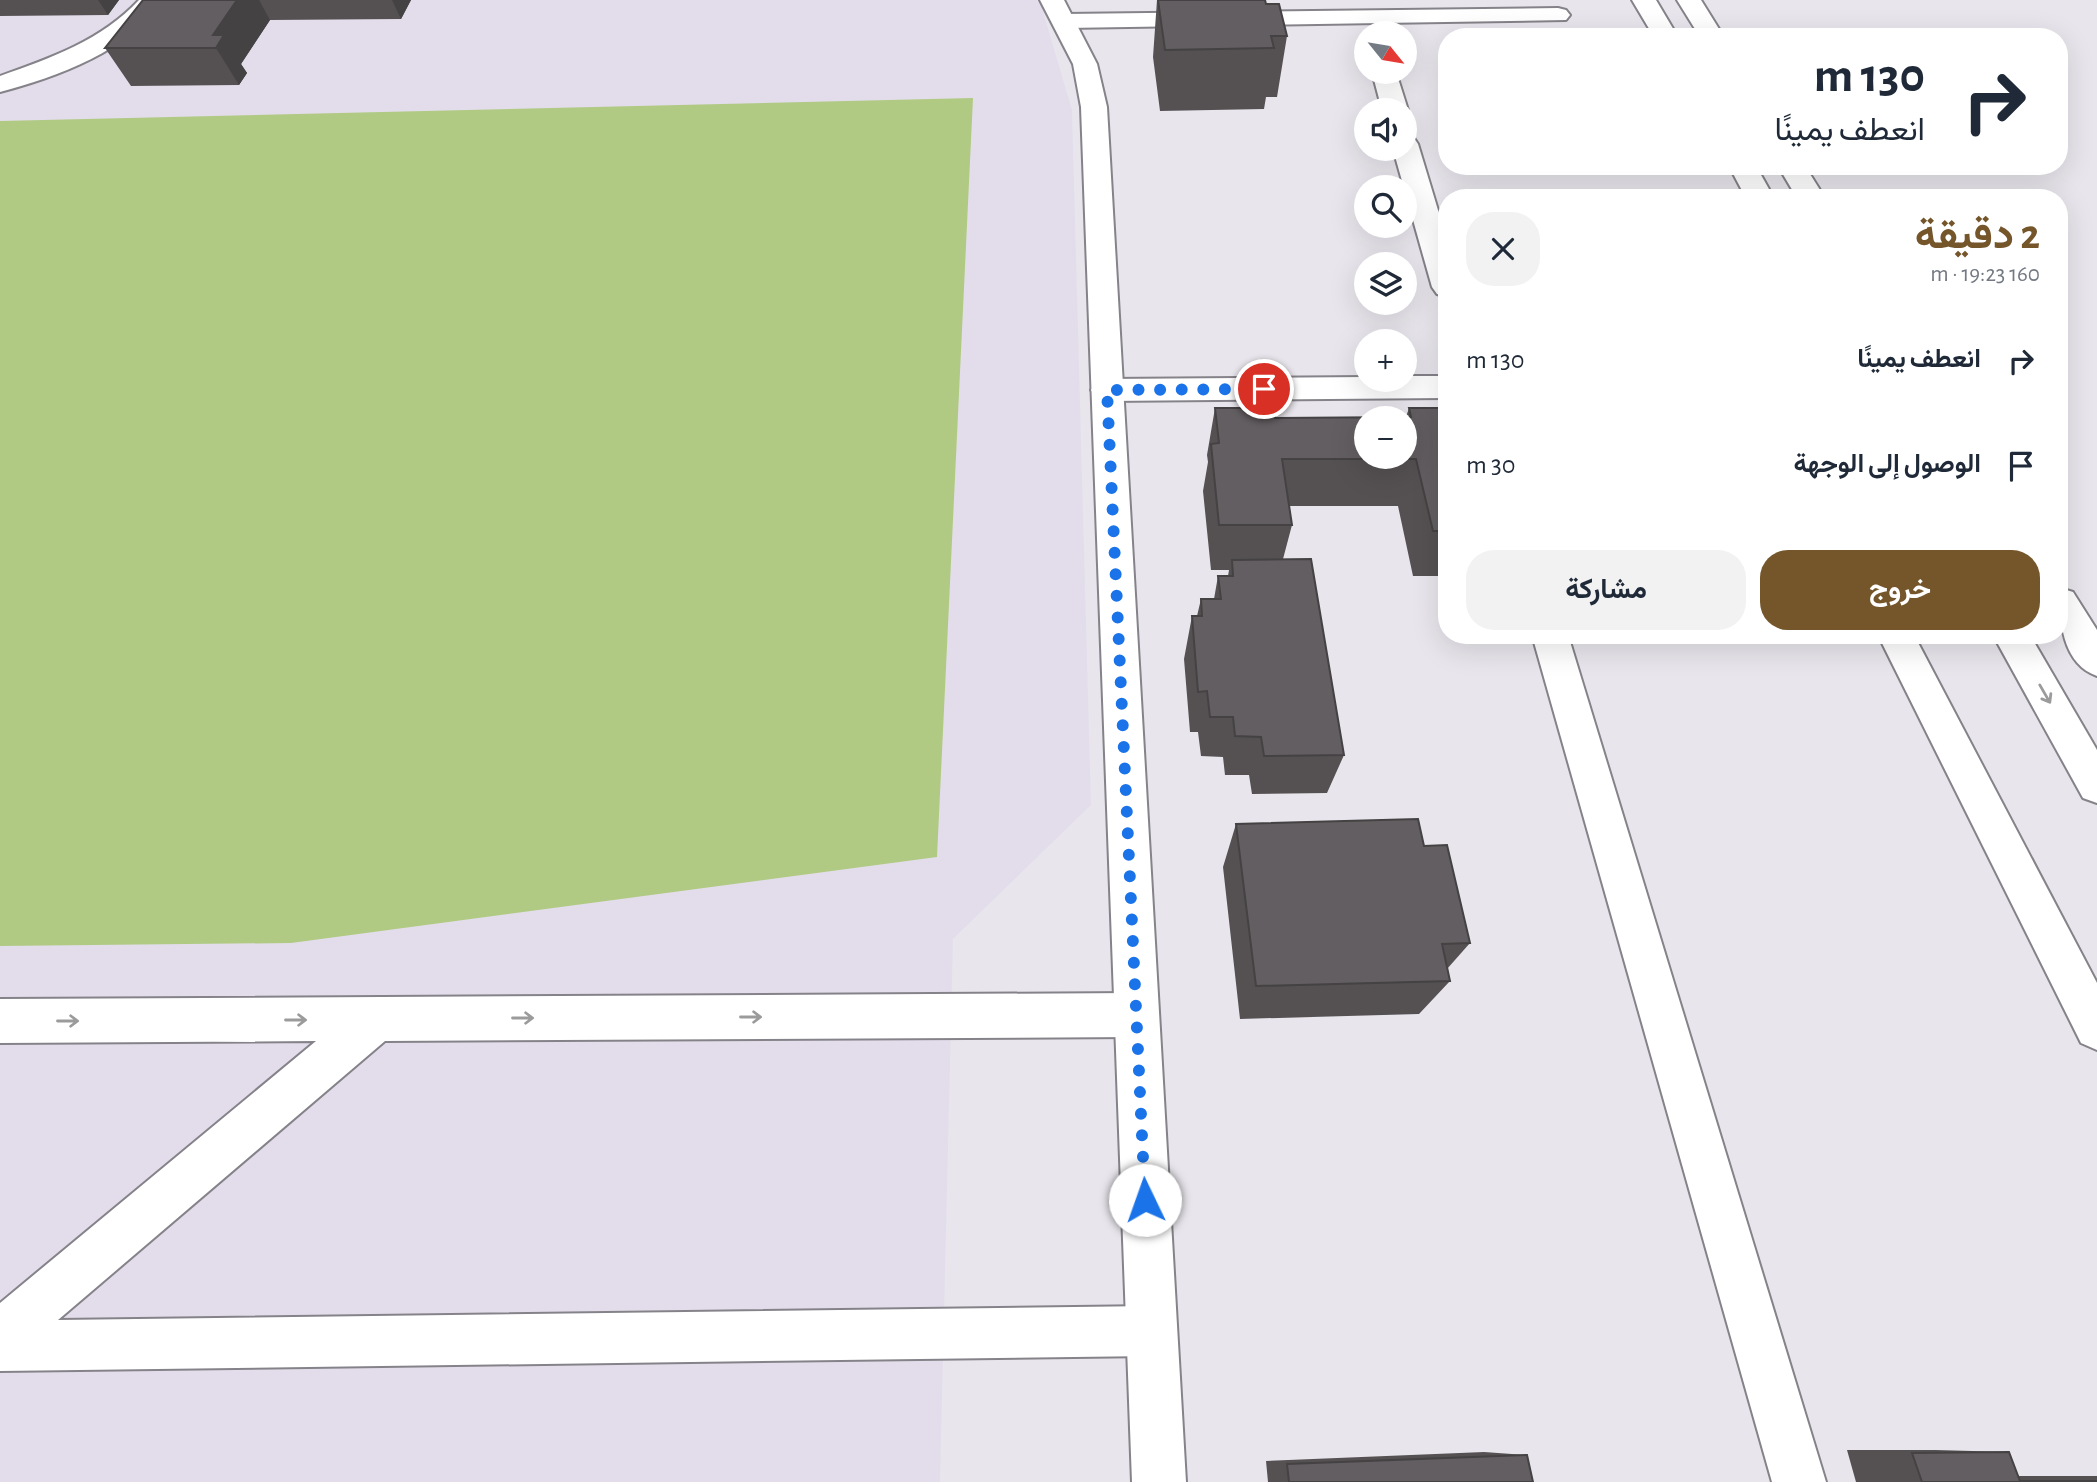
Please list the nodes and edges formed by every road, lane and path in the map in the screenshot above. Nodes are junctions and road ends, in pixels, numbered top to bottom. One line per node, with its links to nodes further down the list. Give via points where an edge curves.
1 (152, 0): 9 (main road, via 115,36)
2 (1644, 0): 7 (main road)
3 (1689, 0): 8 (main road)
4 (1058, 11): 6 (main road); 13 (main road, via 1085,64 1094,107)
5 (1558, 15): 6 (main road)
6 (1368, 17)
7 (1661, 28)
8 (1706, 28)
9 (0, 84)
10 (1410, 161): 11 (main road)
11 (1438, 256)
12 (1438, 387): 13 (main road)
13 (1107, 390): 20 (main road)
14 (2068, 615): 18 (main road)
15 (1553, 644): 28 (main road)
16 (1901, 644): 23 (main road)
17 (2016, 644): 19 (main road, one-way to 19)
18 (2097, 662)
19 (2097, 786)
20 (1136, 1015): 21 (main road, one-way to 20); 24 (main road)
21 (377, 1019): 22 (main road, one-way to 21); 25 (main road)
22 (0, 1021)
23 (2097, 1028)
24 (1152, 1331): 26 (main road); 27 (main road)
25 (0, 1336)
26 (0, 1346)
27 (1159, 1482)
28 (1799, 1482)

